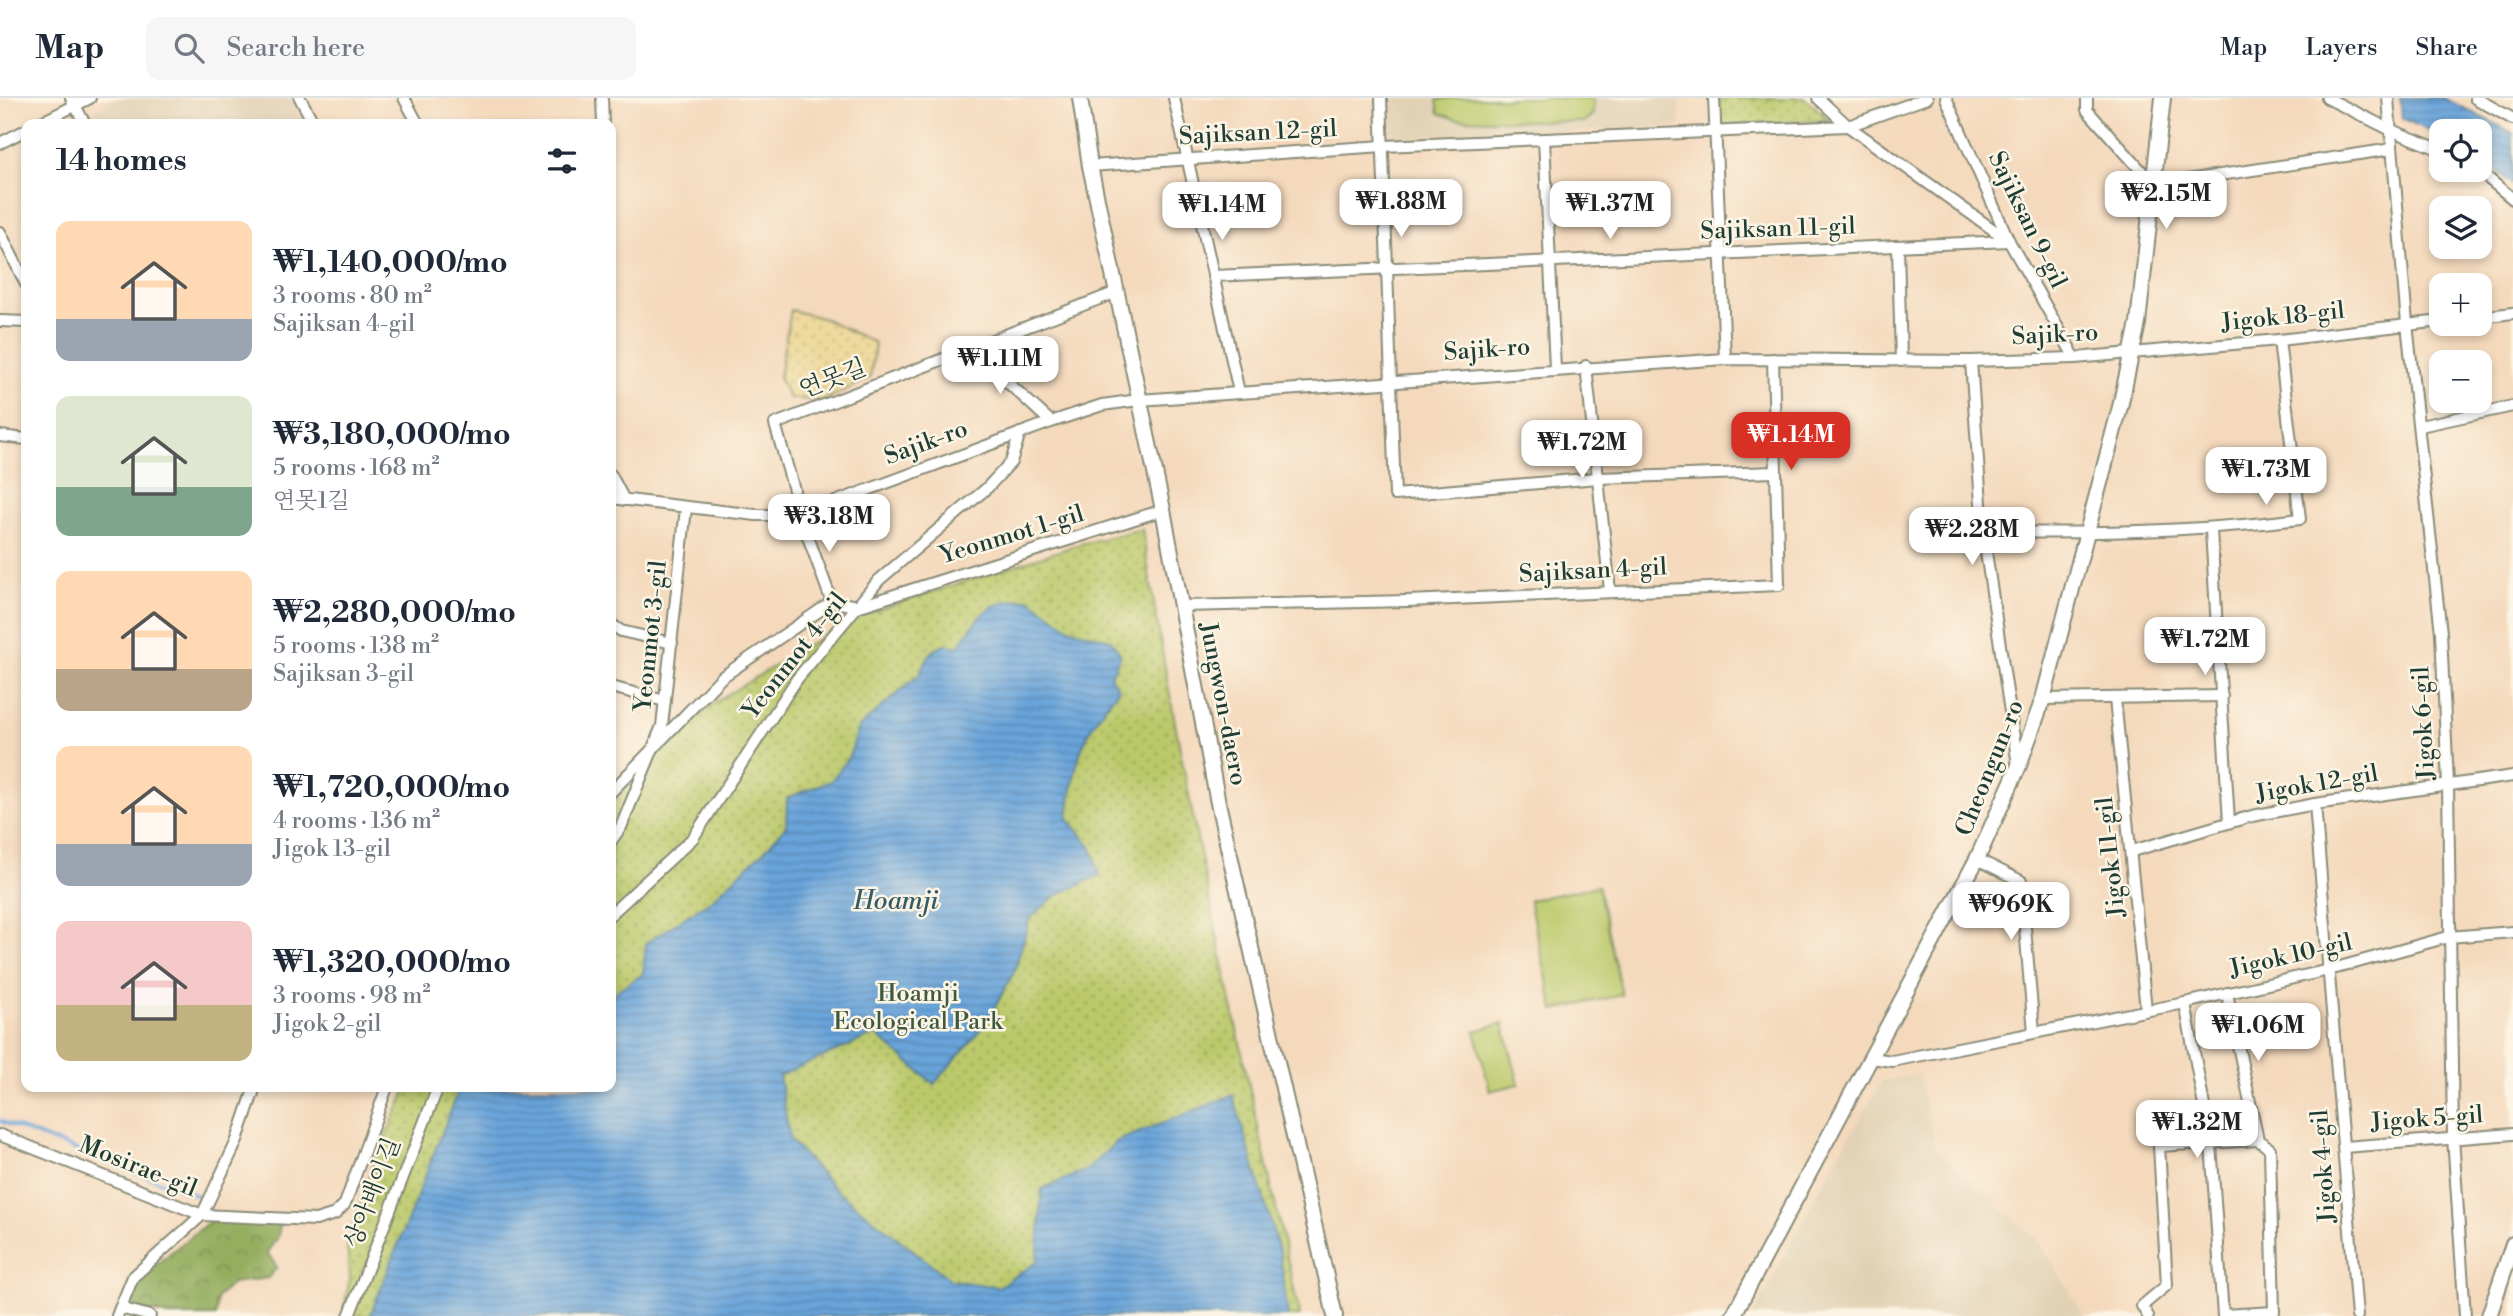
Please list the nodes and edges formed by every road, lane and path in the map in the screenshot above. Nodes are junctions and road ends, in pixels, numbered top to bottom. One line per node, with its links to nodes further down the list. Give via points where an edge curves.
1 (90, 98): 17 (street)
2 (300, 98): 20 (street)
3 (404, 98): 21 (street)
4 (603, 98): 22 (street)
5 (1080, 98): 34 (street, Jungwon-daero)
6 (1174, 98): 33 (street)
7 (1381, 98): 31 (street)
8 (1714, 98): 27 (street)
9 (1818, 98): 24 (street)
10 (1927, 98): 24 (street, Sajiksan 12-gil)
11 (1946, 98): 39 (street, Sajiksan 9-gil)
12 (2087, 98): 36 (street, via 2087,110)
13 (2163, 98): 36 (street, Sajik-ro)
14 (2327, 98): 25 (street)
15 (2388, 98): 25 (street, Jigok 6-gil)
16 (2475, 98): 23 (street)
17 (74, 102): 18 (street); 19 (street)
18 (46, 119)
19 (82, 119)
20 (311, 119)
21 (415, 119)
22 (603, 119)
23 (2513, 120)
24 (1848, 126): 27 (street, Sajiksan 12-gil); 39 (street)
25 (2391, 130): 30 (street); 32 (street, Jigok 6-gil)
26 (21, 132): 29 (street)
27 (1714, 132): 28 (street, Sajiksan 12-gil); 41 (street)
28 (1544, 139): 31 (street, Sajiksan 12-gil); 42 (street)
29 (0, 143)
30 (2429, 145)
31 (1383, 146): 33 (street, Sajiksan 12-gil); 43 (street)
32 (2392, 149): 36 (street); 52 (street, Jigok 6-gil)
33 (1186, 157): 34 (street, Sajiksan 12-gil); 45 (street)
34 (1090, 166): 46 (street, Jungwon-daero)
35 (2492, 182): 37 (street)
36 (2154, 185): 55 (street, Sajik-ro, via 2138,323)
37 (2513, 199)
38 (0, 232): 44 (street)
39 (2009, 241): 40 (street, Sajiksan 11-gil); 56 (street, Sajiksan 9-gil)
40 (1898, 246): 41 (street, Sajiksan 11-gil); 59 (street)
41 (1720, 251): 42 (street, Sajiksan 11-gil); 57 (street)
42 (1549, 260): 43 (street, Sajiksan 11-gil); 62 (street)
43 (1386, 268): 45 (street, Sajiksan 11-gil); 63 (street)
44 (21, 274)
45 (1213, 276): 64 (street)
46 (1117, 292): 54 (street, 연못길); 65 (street, Jungwon-daero)
47 (2513, 313): 48 (street)
48 (2492, 316)
49 (0, 321): 50 (street)
50 (21, 322)
51 (2429, 322): 52 (street, Jigok 18-gil)
52 (2407, 324): 53 (street, Jigok 18-gil); 68 (street, Jigok 6-gil)
53 (2279, 340): 55 (street, Jigok 18-gil); 81 (street, via 2300,519)
54 (971, 349): 67 (street); 75 (street, 연못길, via 775,424)
55 (2130, 354): 56 (street, Sajik-ro); 83 (street, Cheongun-ro)
56 (2075, 358): 60 (street, Sajik-ro)
57 (1725, 359): 58 (street, Sajik-ro); 61 (street, Sajik-ro)
58 (1773, 359): 59 (street, Sajik-ro); 72 (street, Sajiksan 4-gil)
59 (1901, 361): 60 (street, Sajik-ro)
60 (1972, 361): 82 (street)
61 (1586, 366): 62 (street, Sajik-ro); 73 (street)
62 (1555, 368): 63 (street, Sajik-ro)
63 (1389, 381): 64 (street, Sajik-ro); 73 (street, via 1395,495)
64 (1239, 393): 65 (street, Sajik-ro)
65 (1139, 400): 67 (street, Sajik-ro, via 1102,405); 79 (street, Jungwon-daero)
66 (2513, 406): 68 (street)
67 (1051, 422): 69 (street, Sajik-ro)
68 (2420, 426): 99 (street, Jigok 6-gil, via 2441,633)
69 (1020, 433): 80 (street, Sajik-ro); 86 (street, Yeonmot 4-gil, via 1011,462 987,488 879,580)
70 (0, 436): 71 (street)
71 (21, 438)
72 (1775, 472): 73 (street); 84 (street, Sajiksan 4-gil, via 1779,585)
73 (1598, 478): 84 (street)
74 (616, 485): 77 (street)
75 (794, 490)
76 (616, 499): 77 (street, Sajik-ro)
77 (624, 500): 78 (street, Sajik-ro)
78 (686, 508): 80 (street, Sajik-ro); 89 (street, Yeonmot 3-gil)
79 (1163, 510): 86 (street, Yeonmot 1-gil); 87 (street, Jungwon-daero)
80 (800, 515): 85 (street)
81 (2211, 530): 83 (street); 91 (street)
82 (1983, 532): 83 (street); 96 (street)
83 (2085, 534): 92 (street, Cheongun-ro)
84 (1610, 591): 87 (street, Sajiksan 4-gil)
85 (832, 602): 86 (street, Yeonmot 1-gil); 95 (street, via 722,677)
86 (860, 606): 105 (street, Yeonmot 4-gil, via 797,679 692,838)
87 (1182, 606): 129 (street, Jungwon-daero, via 1226,838)
88 (616, 628): 89 (street)
89 (672, 643): 94 (street, Yeonmot 3-gil)
90 (616, 688): 94 (street)
91 (2222, 696): 93 (street); 101 (street)
92 (2043, 699): 93 (street); 96 (street, Cheongun-ro)
93 (2115, 699): 103 (street, Jigok 11-gil)
94 (665, 701): 95 (street, Yeonmot 3-gil)
95 (658, 742): 98 (street); 102 (street, Yeonmot 3-gil)
96 (2018, 768): 104 (street, Cheongun-ro)
97 (2513, 776): 99 (street, Jigok 12-gil)
98 (616, 784)
99 (2448, 784): 100 (street, Jigok 12-gil); 107 (street, Jigok 6-gil)
100 (2315, 804): 101 (street, Jigok 12-gil); 108 (street, Jigok 4-gil)
101 (2229, 822): 103 (street, Jigok 12-gil)
102 (616, 834)
103 (2132, 851): 111 (street, Jigok 11-gil)
104 (1977, 859): 112 (street, via 2021,881); 113 (street, Cheongun-ro)
105 (616, 909)
106 (2513, 932): 107 (street, Jigok 10-gil)
107 (2448, 937): 108 (street, Jigok 10-gil); 119 (street, Jigok 6-gil)
108 (2329, 970): 109 (street, Jigok 10-gil); 122 (street, Jigok 4-gil)
109 (2227, 993): 110 (street, Jigok 10-gil); 120 (street)
110 (2185, 1003): 111 (street, Jigok 10-gil); 121 (street)
111 (2146, 1010): 112 (street, Jigok 10-gil)
112 (2034, 1032): 113 (street, Jigok 10-gil, via 1892,1061)
113 (1871, 1058): 130 (street, Cheongun-ro)
114 (254, 1092): 123 (street)
115 (385, 1092): 123 (street, Mosirae-gil, via 345,1205 335,1214 316,1220)
116 (436, 1092): 128 (street, 상아배이길)
117 (2513, 1134): 119 (street, Jigok 5-gil)
118 (0, 1135): 123 (street, Mosirae-gil)
119 (2453, 1138): 122 (street, Jigok 5-gil); 133 (street, Jigok 6-gil)
120 (2258, 1140): 121 (street); 126 (street, via 2270,1149 2274,1312)
121 (2211, 1144): 126 (street); 131 (street, via 2159,1146 2167,1285 2142,1306)
122 (2344, 1146): 132 (street, Jigok 4-gil)
123 (202, 1215): 125 (street, via 134,1277)
124 (2513, 1244): 134 (street)
125 (118, 1312): 127 (street)
126 (2223, 1315)
127 (150, 1316)
128 (349, 1316)
129 (1335, 1316)
130 (1733, 1316)
131 (2148, 1316)
132 (2357, 1316)
133 (2465, 1316)
134 (2489, 1316)

